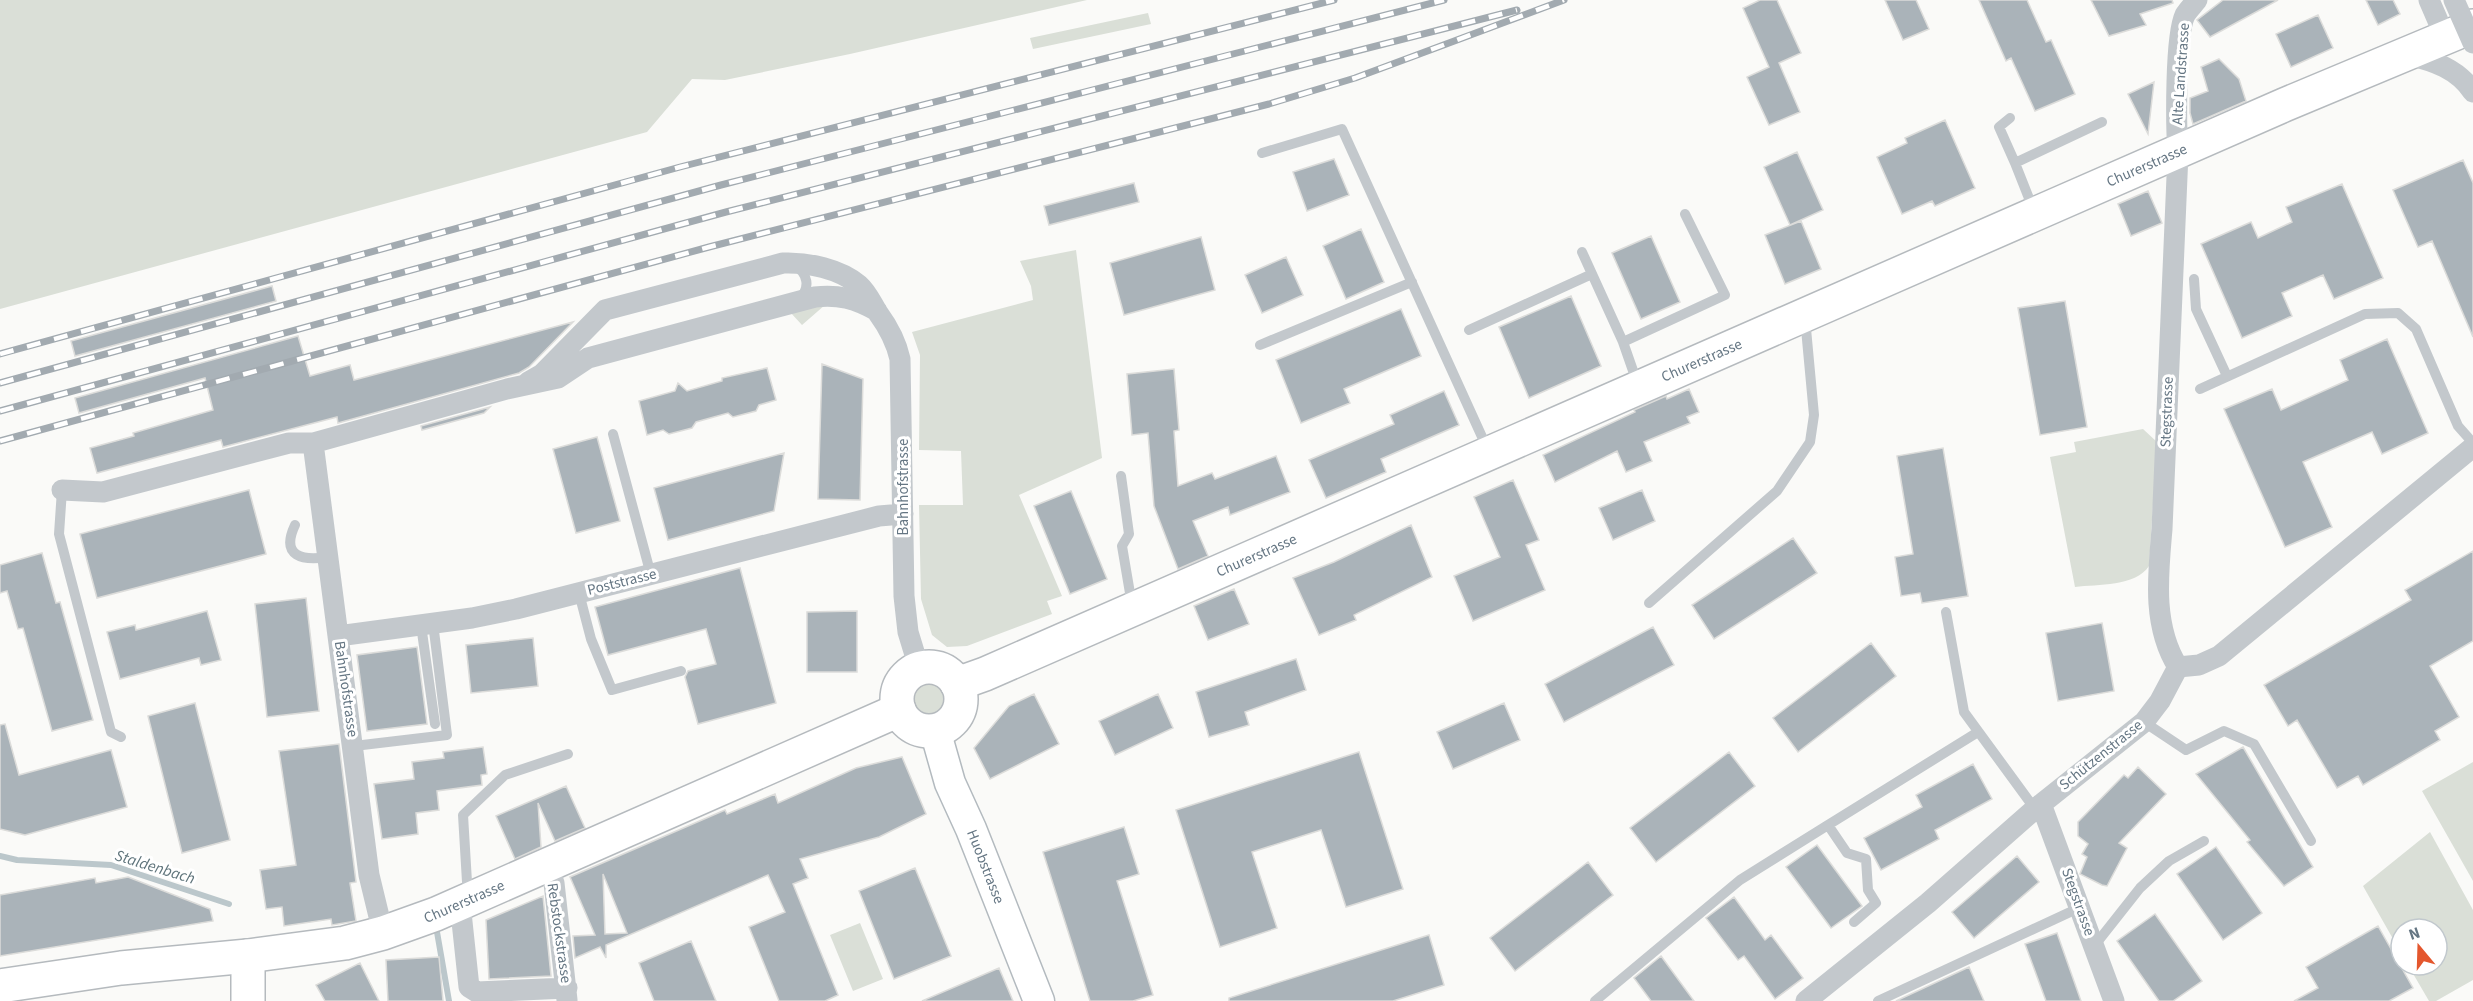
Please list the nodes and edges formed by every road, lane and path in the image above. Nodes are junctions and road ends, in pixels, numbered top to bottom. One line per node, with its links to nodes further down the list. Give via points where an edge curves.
1 (2197, 0): 11 (street, Alte Landstrasse, via 2185,15 2181,31)
2 (2429, 0): 5 (street)
3 (2454, 0): 5 (street, bridge)
4 (2473, 14): 5 (main road, Churerstrasse)
5 (2464, 36): 6 (main road, Churerstrasse)
6 (2408, 55): 7 (street, via 2451,70); 11 (main road, Churerstrasse)
7 (2473, 92)
8 (2010, 118): 12 (lane, via 1999,127)
9 (2102, 122): 12 (lane)
10 (1262, 153): 19 (lane, via 1342,129)
11 (2178, 153): 14 (main road, Churerstrasse); 48 (street, Stegstrasse, via 2158,582 2165,642)
12 (2015, 164): 14 (lane)
13 (1685, 214): 25 (lane, via 1725,295)
14 (2035, 214): 22 (main road, Churerstrasse)
15 (1582, 252): 17 (lane)
16 (783, 263): 20 (lane, via 800,269 807,282 805,292); 21 (street, Bahnhofstrasse, via 811,265 851,279 861,286); 24 (street, Bahnhofstrasse, via 605,310)
17 (1592, 274): 23 (lane); 25 (lane)
18 (2194, 279): 28 (lane, via 2196,309)
19 (1412, 282): 26 (lane); 35 (lane)
20 (789, 305): 21 (street, Bahnhofstrasse, via 828,296 862,302); 27 (street, Bahnhofstrasse)
21 (877, 311): 38 (street, Bahnhofstrasse, via 895,339 900,359)
22 (1805, 315): 30 (main road, Churerstrasse); 43 (lane, via 1814,415 1810,442 1777,491)
23 (1469, 330)
24 (576, 340): 27 (lane); 29 (street, Bahnhofstrasse, via 542,374)
25 (1623, 342): 30 (lane)
26 (1260, 345)
27 (588, 358): 29 (street, Bahnhofstrasse, via 558,378)
28 (2227, 376): 31 (lane); 34 (lane, via 2366,314 2398,313 2416,329 2458,426)
29 (522, 385): 33 (street, Bahnhofstrasse)
30 (1639, 388): 35 (main road, Churerstrasse)
31 (2200, 389)
32 (613, 434): 41 (lane)
33 (313, 443): 37 (street, Bahnhofstrasse, via 289,443 102,492); 40 (street, Bahnhofstrasse)
34 (2473, 445): 48 (street, via 2219,656)
35 (1490, 453): 44 (main road, Churerstrasse)
36 (1121, 476): 44 (lane, via 1129,534 1122,546)
37 (62, 490): 57 (lane, via 59,534 111,732)
38 (903, 514): 41 (street, Poststrasse, via 879,516); 49 (street, Bahnhofstrasse, via 906,622)
39 (296, 525): 40 (lane, via 290,542 294,553 310,560)
40 (328, 557): 47 (street, Bahnhofstrasse)
41 (651, 575): 42 (street, Poststrasse)
42 (579, 593): 46 (street, Poststrasse, via 483,616); 50 (lane, via 591,639 612,690)
43 (1649, 603)
44 (1132, 608): 51 (main road, Churerstrasse)
45 (1946, 612): 56 (lane, via 1964,712)
46 (427, 624): 47 (street, Poststrasse); 54 (lane); 58 (lane, via 447,735)
47 (338, 636): 58 (street, Bahnhofstrasse)
48 (2178, 667): 53 (street, Schützenstrasse)
49 (920, 668): 51 (main road, via 938,668); 52 (main road, via 909,673 899,687)
50 (681, 671)
51 (957, 684): 55 (main road, via 961,698 958,712)
52 (899, 710): 55 (main road, via 914,727); 64 (main road, Churerstrasse)
53 (2144, 722): 60 (street, Schützenstrasse); 63 (lane, via 2186,750 2224,731 2254,744)
54 (435, 724)
55 (935, 730): 74 (street, Huobstrasse, via 950,783)
56 (1978, 732): 60 (lane); 61 (lane)
57 (121, 737)
58 (354, 746): 68 (street, Bahnhofstrasse, via 369,875)
59 (568, 754): 65 (lane, via 505,776 463,815)
60 (2038, 806): 66 (street, Stegstrasse); 76 (street, Schützenstrasse, via 1928,903)
61 (1828, 825): 67 (lane, via 1847,853 1866,859 1868,890 1876,903); 75 (lane, via 1740,880)
62 (2204, 841): 69 (lane, via 2169,861 2140,888)
63 (2311, 842)
64 (546, 865): 65 (main road, Churerstrasse); 72 (street, Rebstockstrasse, via 554,883)
65 (466, 900): 68 (main road, Churerstrasse); 72 (street, via 469,987 477,992)
66 (2081, 907): 69 (street, Stegstrasse); 77 (lane)
67 (1854, 922)
68 (383, 933): 70 (main road, Churerstrasse)
69 (2094, 945): 78 (street, Stegstrasse)
70 (248, 956): 71 (main road, Churerstrasse, via 121,968); 73 (main road)
71 (0, 986)
72 (567, 995)
73 (248, 1001)
74 (1039, 1001)
75 (1595, 1001)
76 (1806, 1001)
77 (1878, 1001)
78 (2114, 1001)

